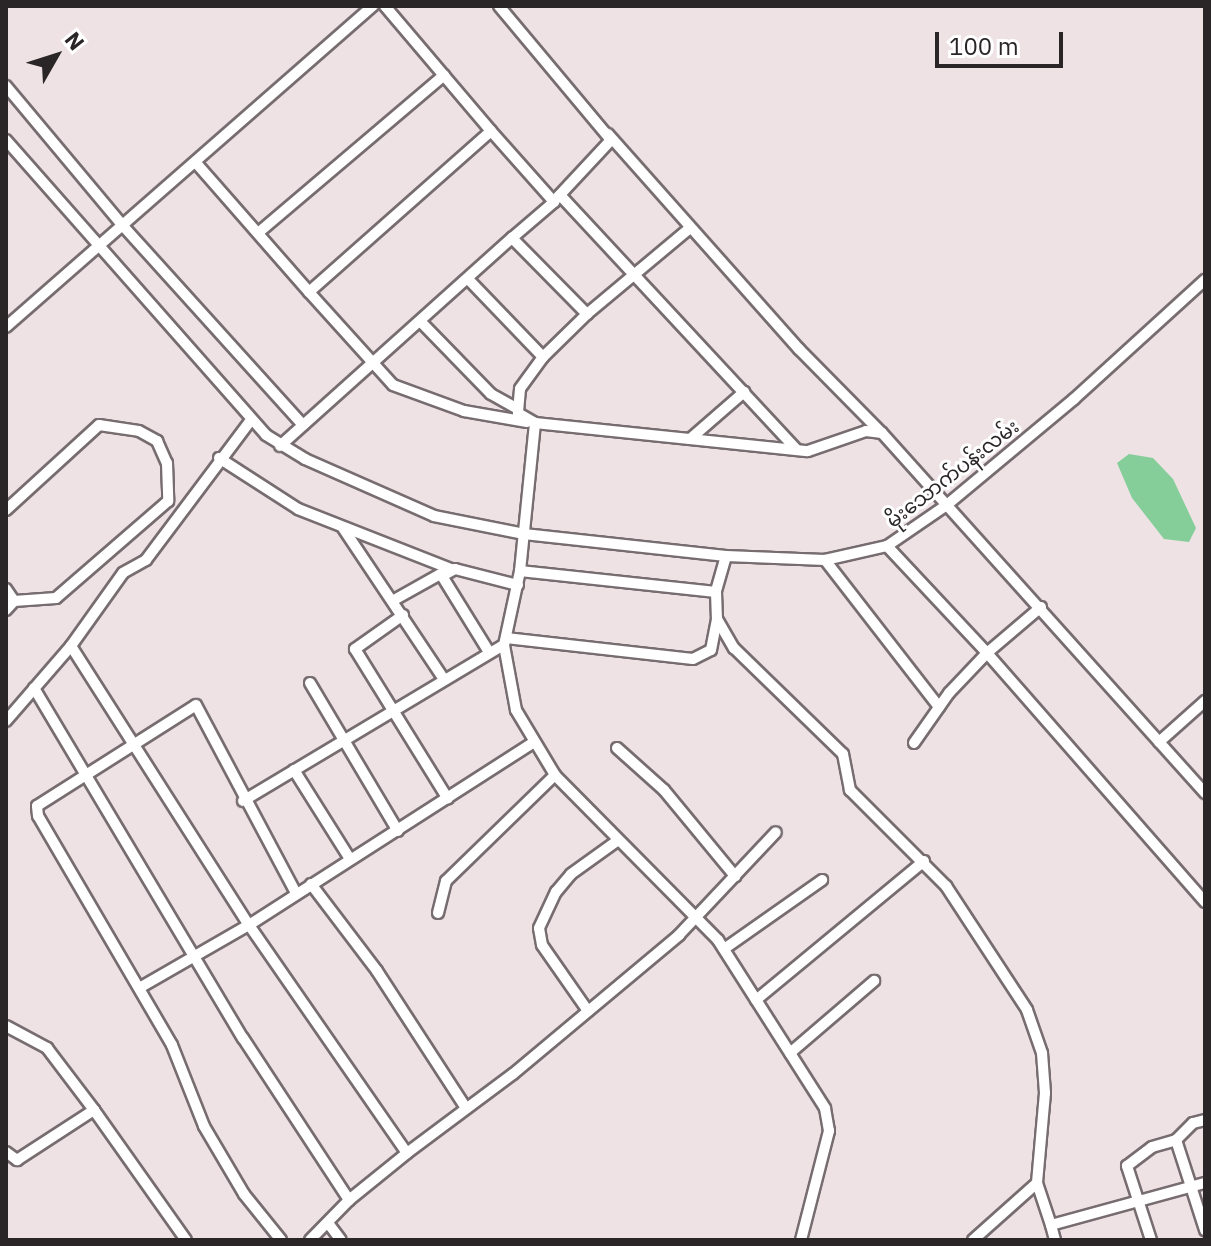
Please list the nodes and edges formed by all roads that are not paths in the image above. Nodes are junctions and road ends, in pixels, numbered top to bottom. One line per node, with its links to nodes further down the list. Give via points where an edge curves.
1 (373, 6): 9 (street)
2 (385, 6): 4 (street)
3 (499, 6): 7 (street)
4 (444, 75): 6 (street); 13 (street)
5 (6, 86): 11 (street)
6 (491, 131): 10 (street); 19 (street)
7 (608, 134): 10 (street, via 606,150); 12 (street)
8 (6, 140): 15 (street, မိုးသောက်ပန်းလမ်း)
9 (197, 164): 11 (street); 13 (street)
10 (557, 198): 14 (street); 16 (street)
11 (124, 227): 15 (street); 29 (street)
12 (690, 228): 16 (street); 30 (street)
13 (258, 233): 19 (street)
14 (512, 238): 17 (street); 20 (street)
15 (99, 246): 22 (street); 27 (street, မိုးသောက်ပန်းလမ်း)
16 (634, 274): 20 (street); 25 (street)
17 (468, 279): 21 (street); 23 (street)
18 (1205, 280): 35 (street, မိုးသောက်ပန်းလမ်း)
19 (309, 292): 24 (street)
20 (587, 314): 23 (street)
21 (421, 322): 24 (street); 26 (street, via 491,394)
22 (6, 327)
23 (543, 357): 26 (street, via 520,389)
24 (371, 367): 28 (street, via 393,385 428,401); 29 (street)
25 (744, 392): 31 (street); 33 (street)
26 (516, 408): 28 (street, via 520,417)
27 (251, 420): 32 (street, မိုးသောက်ပန်းလမ်း); 34 (street)
28 (535, 423): 31 (street); 38 (street)
29 (303, 425): 32 (street)
30 (882, 433): 33 (street, via 866,431 823,448); 35 (street)
31 (690, 439): 33 (street)
32 (280, 446): 38 (street, မိုးသောက်ပန်းလမ်း, via 434,516)
33 (797, 450)
34 (219, 458): 37 (street, via 298,509); 54 (street, via 146,560 123,573)
35 (948, 504): 39 (street, မိုးသောက်ပန်းလမ်း); 49 (street)
36 (6, 510): 48 (street, via 99,425 139,431 157,441 167,463 168,501 56,598)
37 (343, 528): 42 (street); 47 (street)
38 (524, 534): 40 (street, မိုးသောက်ပန်းလမ်း); 43 (street)
39 (887, 546): 41 (street, မိုးသောက်ပန်းလမ်း); 56 (street)
40 (726, 556): 41 (street, မိုးသောက်ပန်းလမ်း); 46 (street)
41 (825, 560): 61 (street)
42 (448, 570): 44 (street); 47 (street); 55 (street, via 443,579)
43 (520, 571): 44 (street); 46 (street)
44 (518, 585): 53 (street)
45 (6, 589): 48 (street)
46 (716, 592): 52 (street)
47 (394, 600): 51 (street)
48 (14, 601): 50 (street)
49 (1041, 607): 56 (street); 65 (street)
50 (6, 610)
51 (403, 615): 57 (street); 62 (street, via 355,649)
52 (717, 619): 53 (street, via 711,650 700,658); 80 (street, via 734,648 843,754 850,790)
53 (505, 642): 55 (street); 67 (street, via 516,710)
54 (71, 646): 59 (street); 66 (street)
55 (489, 652): 57 (street)
56 (987, 653): 61 (street); 85 (street)
57 (443, 678): 62 (street)
58 (310, 683): 64 (street)
59 (34, 688): 63 (street); 71 (street)
60 (1205, 701): 65 (street)
61 (939, 707): 68 (street)
62 (391, 710): 64 (street); 74 (street)
63 (6, 721)
64 (343, 740): 70 (street); 76 (street)
65 (1159, 742): 73 (street)
66 (136, 743): 71 (street); 75 (street, via 199,706); 88 (street)
67 (533, 743): 72 (street); 74 (street)
68 (914, 743)
69 (617, 748): 81 (street, via 664,790)
70 (294, 770): 75 (street); 79 (street)
71 (83, 775): 90 (street); 92 (street, via 36,811)
72 (555, 775): 78 (street); 86 (street, via 446,881)
73 (1205, 793)
74 (448, 799): 76 (street)
75 (243, 801): 84 (street)
76 (398, 831): 79 (street)
77 (776, 832): 81 (street)
78 (617, 841): 87 (street); 94 (street, via 571,874 539,928 542,945)
79 (350, 859): 83 (street)
80 (924, 861): 93 (street); 103 (street, via 946,886 1037,1032 1045,1093)
81 (735, 876): 87 (street)
82 (822, 880): 89 (street)
83 (311, 884): 84 (street); 97 (street, via 377,971)
84 (296, 893): 88 (street)
85 (1205, 902)
86 (438, 913)
87 (697, 916): 89 (street); 94 (street)
88 (249, 925): 90 (street); 102 (street)
89 (724, 949): 93 (street)
90 (198, 956): 92 (street); 106 (street, via 243,1038)
91 (874, 981): 96 (street)
92 (141, 987): 112 (street, via 188,1078 204,1126 244,1194)
93 (756, 1000): 96 (street)
94 (588, 1011): 97 (street)
95 (6, 1026): 98 (street, via 47,1048)
96 (790, 1053): 115 (street, via 828,1120)
97 (466, 1108): 102 (street)
98 (94, 1110): 101 (street, via 17,1160); 111 (street)
99 (1205, 1120): 100 (street, via 1193,1123)
100 (1176, 1140): 105 (street); 107 (street, via 1152,1147 1127,1166)
101 (6, 1152)
102 (407, 1153): 106 (street)
103 (1037, 1183): 109 (street); 116 (street)
104 (1205, 1183): 105 (street)
105 (1191, 1187): 107 (street); 110 (street)
106 (349, 1200): 108 (street)
107 (1139, 1204): 109 (street); 118 (street)
108 (328, 1223): 113 (street); 114 (street)
109 (1051, 1225): 117 (street)
110 (1205, 1230)
111 (186, 1240)
112 (281, 1240)
113 (310, 1240)
114 (341, 1240)
115 (801, 1240)
116 (973, 1240)
117 (1055, 1240)
118 (1151, 1240)

